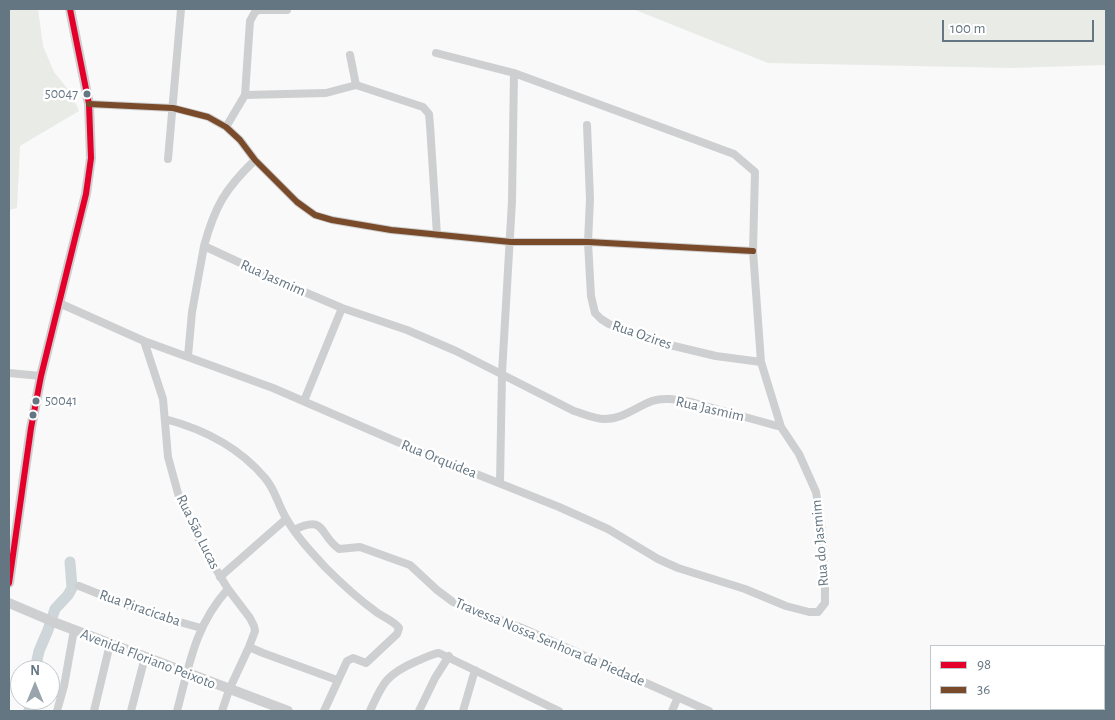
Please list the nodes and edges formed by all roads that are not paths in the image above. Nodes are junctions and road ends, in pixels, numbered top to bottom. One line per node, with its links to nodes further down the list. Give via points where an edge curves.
1 (70, 9): 9 (street)
2 (181, 9): 10 (street)
3 (287, 10): 8 (street, via 259,10 250,21)
4 (436, 53): 6 (street)
5 (350, 55): 7 (street)
6 (514, 73): 16 (street); 19 (street, Rua do Jasmim, via 734,154 755,172)
7 (356, 86): 8 (street, via 326,92); 15 (street, via 424,107 429,114)
8 (246, 94): 12 (street)
9 (89, 104): 10 (street); 20 (street, via 91,158 86,194)
10 (173, 108): 12 (street, via 208,117); 13 (street)
11 (587, 125): 17 (street, Rua Ozires)
12 (226, 127): 14 (street)
13 (168, 159)
14 (255, 160): 15 (street, via 297,202 315,215 356,225); 18 (street, via 225,193 210,224)
15 (437, 235): 16 (street)
16 (510, 242): 17 (street); 26 (street)
17 (588, 242): 19 (street); 24 (street, Rua Ozires, via 591,296 595,313 601,320 690,351)
18 (204, 246): 21 (street, Rua Jasmim); 23 (street, via 194,296)
19 (753, 251): 24 (street, Rua do Jasmim)
20 (59, 304): 22 (street, Rua Orquidea); 27 (street)
21 (342, 308): 26 (street, Rua Jasmim, via 407,330); 28 (street)
22 (144, 340): 23 (street, Rua Orquidea); 29 (street, Rua São Lucas)
23 (188, 356): 28 (street, Rua Orquidea)
24 (761, 362): 30 (street, Rua do Jasmim)
25 (9, 373): 27 (street)
26 (502, 374): 30 (street, Rua Jasmim, via 574,411 599,418 621,416 654,400 676,399); 31 (street)
27 (41, 376): 35 (street)
28 (304, 401): 31 (street, Rua Orquidea)
29 (165, 419): 32 (street, via 216,438 252,465 273,489); 34 (street, Rua São Lucas, via 168,457 179,497 190,524)
30 (781, 427): 39 (street, Rua do Jasmim, via 810,476 820,510 825,603)
31 (500, 483): 39 (street, Rua Orquidea, via 608,528 678,568 786,606)
32 (286, 519): 33 (street); 34 (street)
33 (294, 530): 48 (street, via 340,581 399,628 397,634 365,663 350,659); 50 (street, Travessa Nossa Senhora da Piedade, via 308,524 318,525 338,549 360,547 410,565 453,602 522,628)
34 (220, 577): 37 (street, Rua São Lucas)
35 (9, 583)
36 (79, 586): 40 (street, Rua Piracicaba, via 144,612)
37 (228, 589): 40 (street); 43 (street, Rua São Lucas, via 254,626)
38 (9, 603): 41 (street, Avenida Floriano Peixoto)
39 (818, 612)
40 (201, 628): 47 (street)
41 (74, 630): 42 (street, Avenida Floriano Peixoto); 52 (street)
42 (110, 644): 45 (street, Avenida Floriano Peixoto); 53 (street)
43 (250, 647): 48 (street); 49 (street)
44 (449, 656): 46 (street); 59 (street, via 431,654 394,672); 60 (street)
45 (145, 657): 47 (street, Avenida Floriano Peixoto); 54 (street)
46 (476, 670): 51 (street); 61 (street)
47 (187, 673): 49 (street, Avenida Floriano Peixoto); 55 (street)
48 (337, 680): 58 (street)
49 (229, 690): 56 (street); 57 (street, Avenida Floriano Peixoto)
50 (678, 697): 63 (street); 64 (street, Travessa Nossa Senhora da Piedade)
51 (543, 708): 62 (street)
52 (57, 711)
53 (94, 711)
54 (131, 711)
55 (176, 711)
56 (222, 711)
57 (288, 711)
58 (324, 711)
59 (370, 711)
60 (419, 711)
61 (464, 711)
62 (559, 711)
63 (672, 711)
64 (709, 711)

